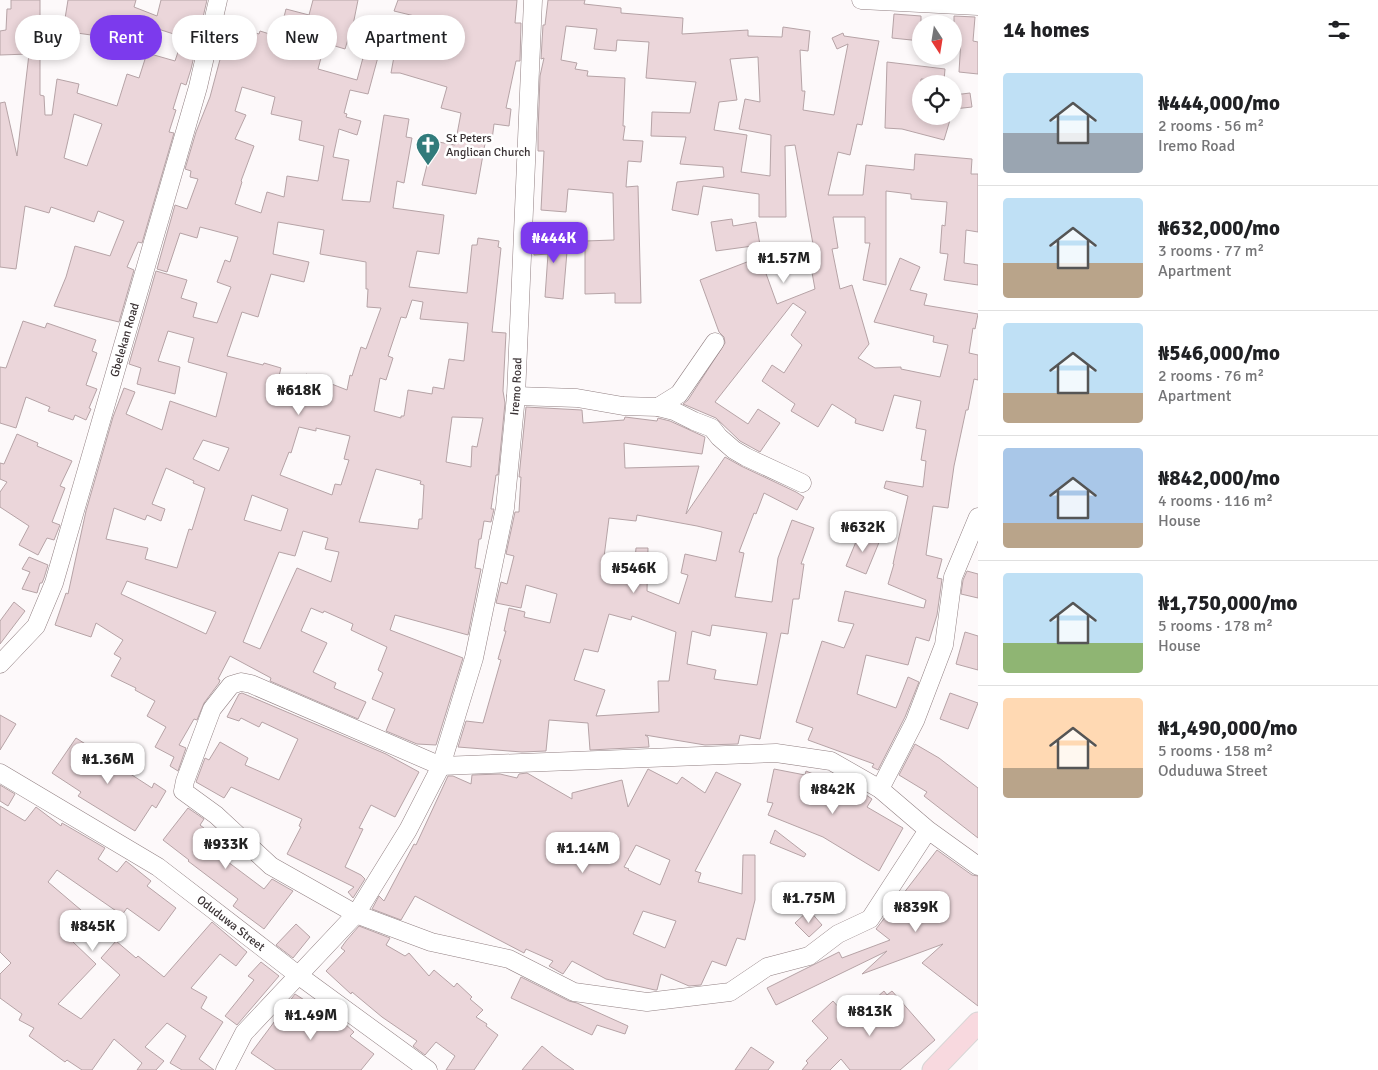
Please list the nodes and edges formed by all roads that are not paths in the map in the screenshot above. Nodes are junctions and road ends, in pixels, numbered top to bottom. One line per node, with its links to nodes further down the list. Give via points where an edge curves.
1 (218, 0): 10 (street, Gbelekan Road, via 193,106 54,583 36,626)
2 (533, 0): 6 (street, Iremo Road)
3 (861, 0): 4 (street)
4 (978, 6)
5 (714, 342): 7 (street, via 679,394)
6 (516, 396): 7 (street, via 577,398 623,406); 11 (street, Iremo Road, via 505,508 474,658)
7 (658, 407): 8 (street, via 712,428 734,450)
8 (802, 483)
9 (978, 517): 13 (street, via 953,577 944,645 915,721)
10 (0, 664)
11 (441, 766): 13 (street, via 776,753 831,761); 16 (street, Iremo Road, via 408,830); 16 (street, via 251,684 231,684 212,709 183,791 216,815 271,866)
12 (0, 773): 17 (street, Oduduwa Street, via 158,867)
13 (880, 789): 14 (street)
14 (928, 830): 15 (street); 16 (street, via 870,919 838,934 809,956 767,968 730,992 647,1002 574,992 509,959 431,942)
15 (978, 866)
16 (356, 914): 17 (street, Iremo Road)
17 (298, 975): 19 (street, Iremo Road, via 244,1033); 20 (street, Oduduwa Street)
18 (978, 1022): 21 (main road)
19 (225, 1070)
20 (428, 1070)
21 (933, 1070)

